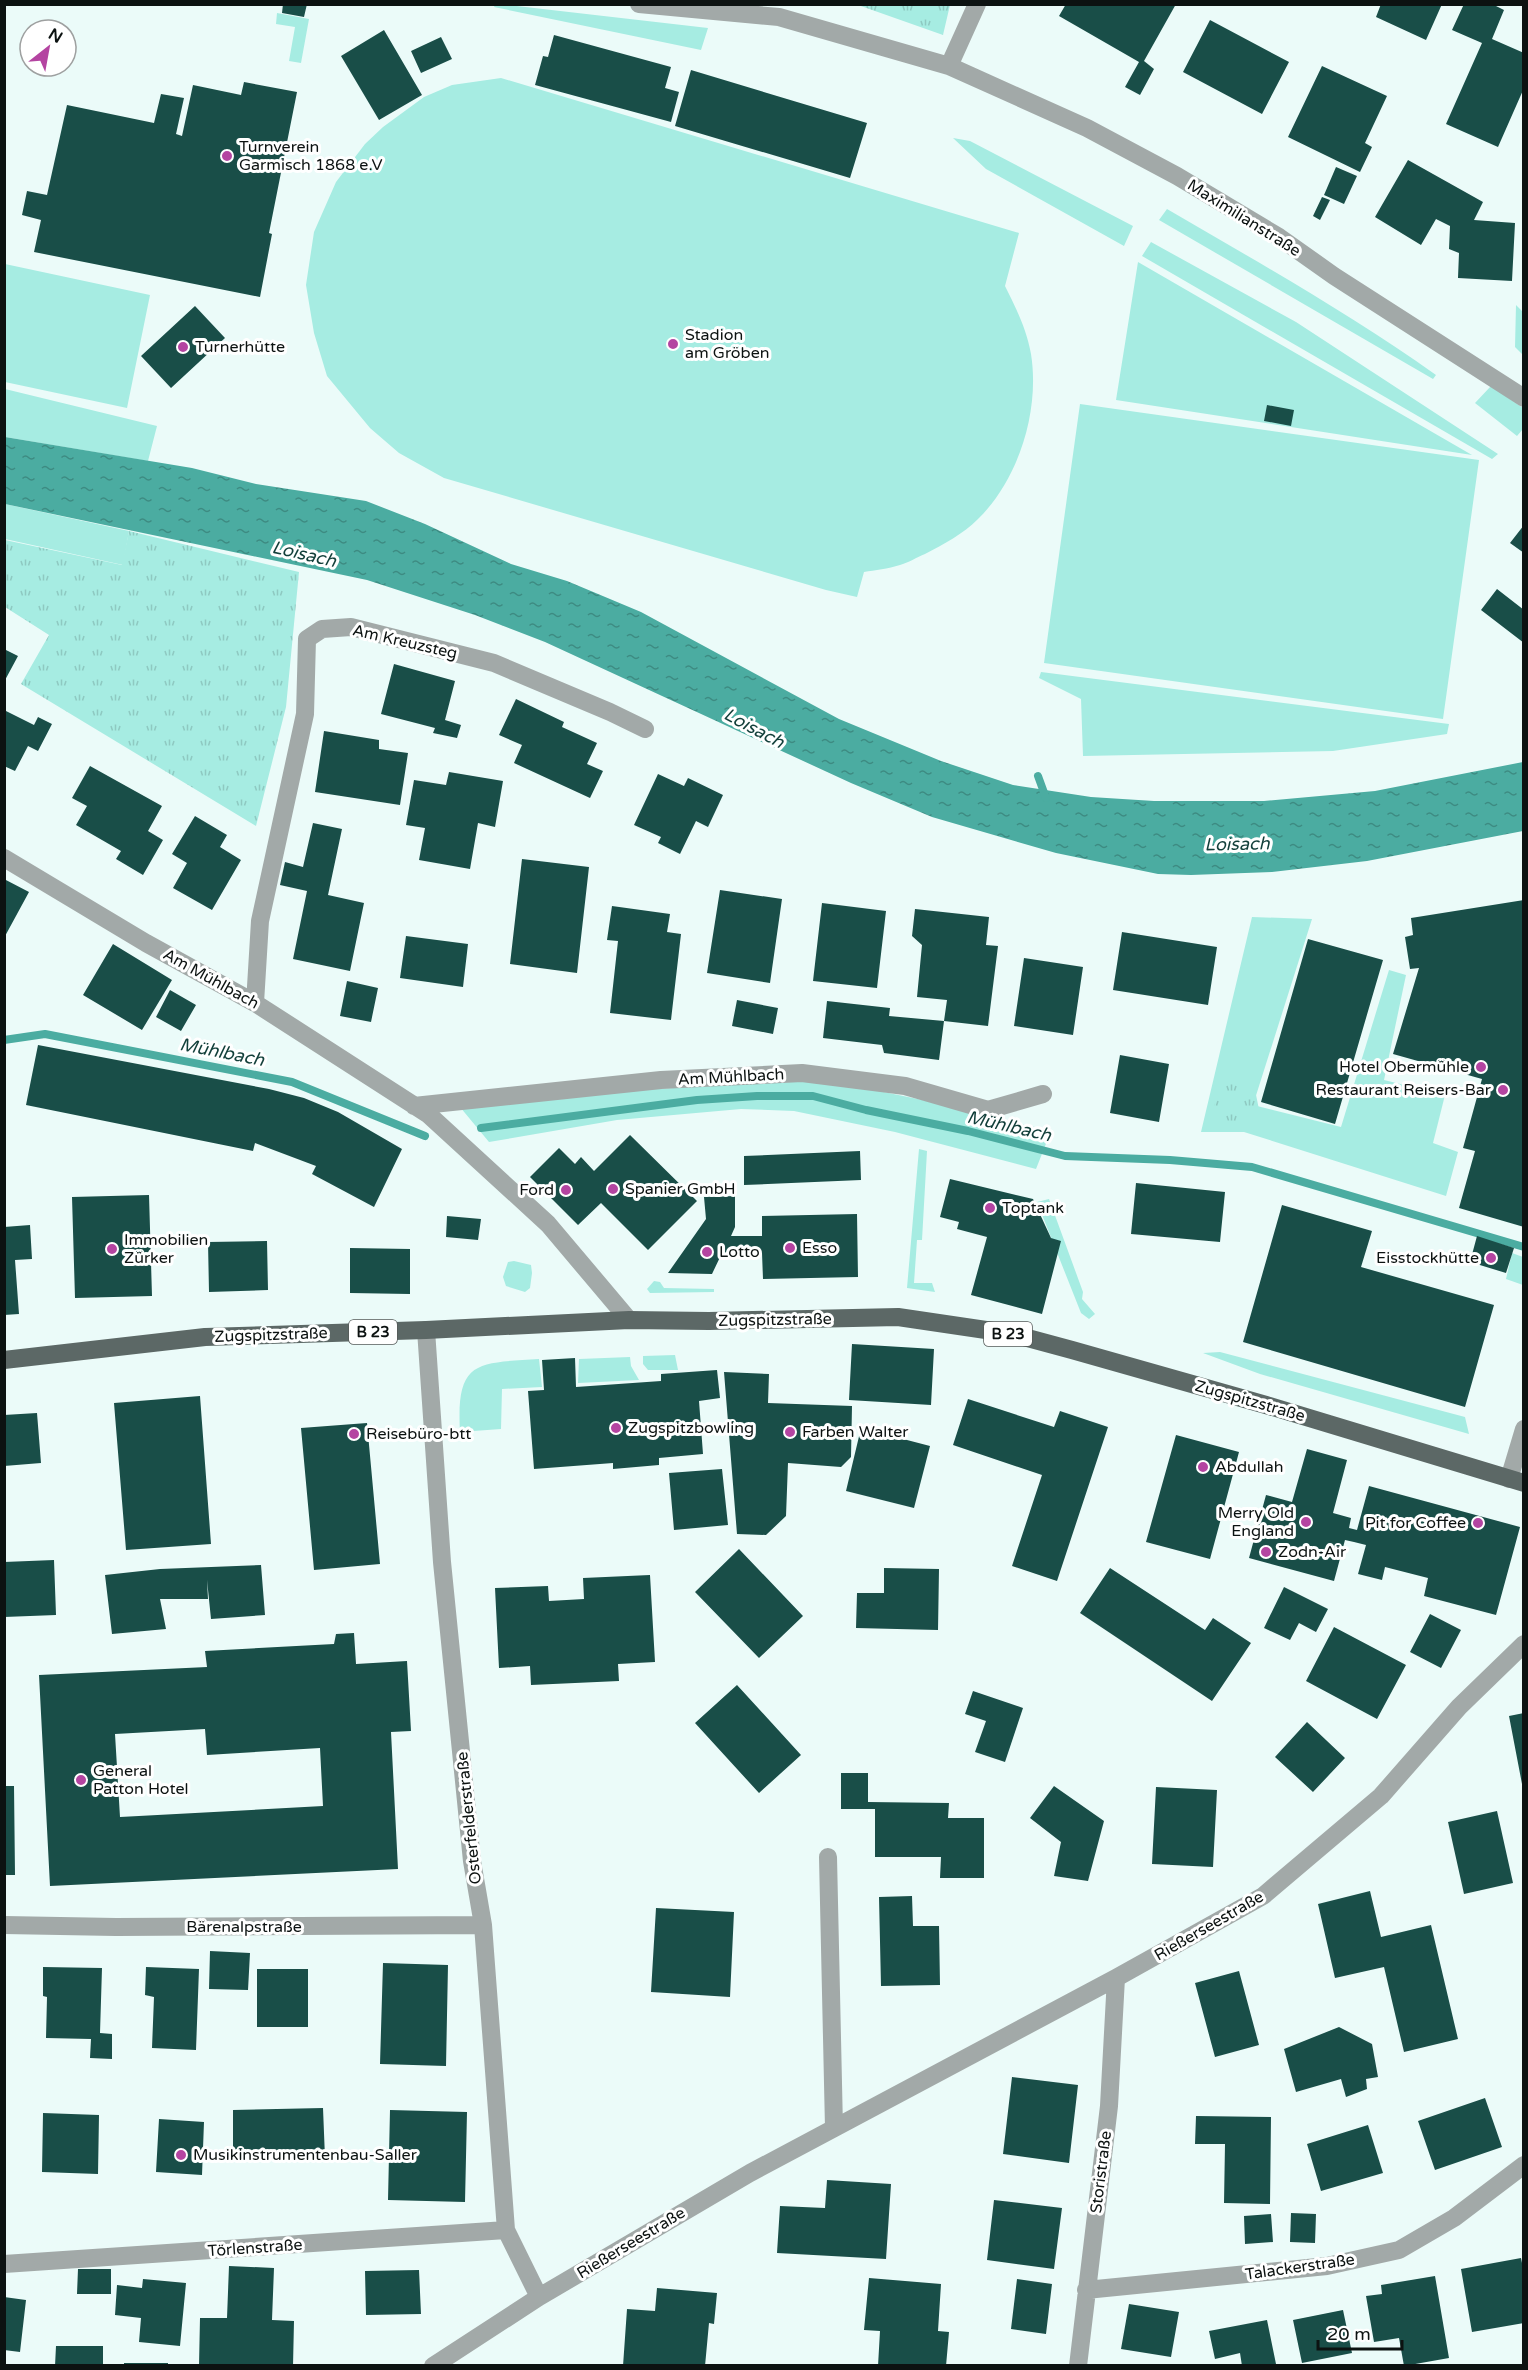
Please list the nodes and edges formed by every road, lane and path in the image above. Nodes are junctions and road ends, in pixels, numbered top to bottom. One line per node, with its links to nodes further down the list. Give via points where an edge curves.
1 (639, 4): 3 (street, Maximilianstraße)
2 (977, 4): 4 (street)
3 (778, 10): 4 (street, Maximilianstraße)
4 (949, 66): 5 (street, Maximilianstraße, via 1087,128 1177,176 1279,237)
5 (1524, 398)
6 (645, 729): 8 (street, Am Kreuzsteg, via 483,660 351,627 322,629 307,639 305,714 260,921)
7 (4, 858): 8 (street, Am Mühlbach)
8 (255, 1003): 10 (street, Am Mühlbach)
9 (1043, 1094): 10 (street, Am Mühlbach, via 988,1110 905,1086 802,1073 661,1080)
10 (422, 1110): 11 (street, Am Mühlbach, via 548,1224)
11 (629, 1320): 12 (main road, Zugspitzstraße / B 23); 15 (main road, Zugspitzstraße / B 23, via 898,1317 1013,1334)
12 (426, 1330): 13 (main road, Zugspitzstraße / B 23, via 205,1337); 19 (street, Osterfelderstraße, via 443,1574 472,1861)
13 (4, 1360)
14 (1524, 1429): 15 (street)
15 (1516, 1481)
16 (1524, 1644): 20 (street, Rießerseestraße, via 1459,1707 1380,1796 1263,1896)
17 (828, 1857): 21 (street)
18 (4, 1925): 19 (street, Bärenalpstraße)
19 (483, 1925): 23 (street, Osterfelderstraße)
20 (1116, 1978): 21 (street, Rießerseestraße); 25 (street, Storistraße, via 1109,2106)
21 (834, 2127): 26 (street, Rießerseestraße)
22 (1524, 2165): 25 (street, Talackerstraße, via 1454,2218 1399,2250 1327,2266)
23 (506, 2230): 24 (street, Törlenstraße); 26 (street, Osterfelderstraße)
24 (4, 2264)
25 (1086, 2290): 28 (street, Storistraße)
26 (539, 2297): 27 (street, Rießerseestraße)
27 (433, 2366)
28 (1078, 2366)

